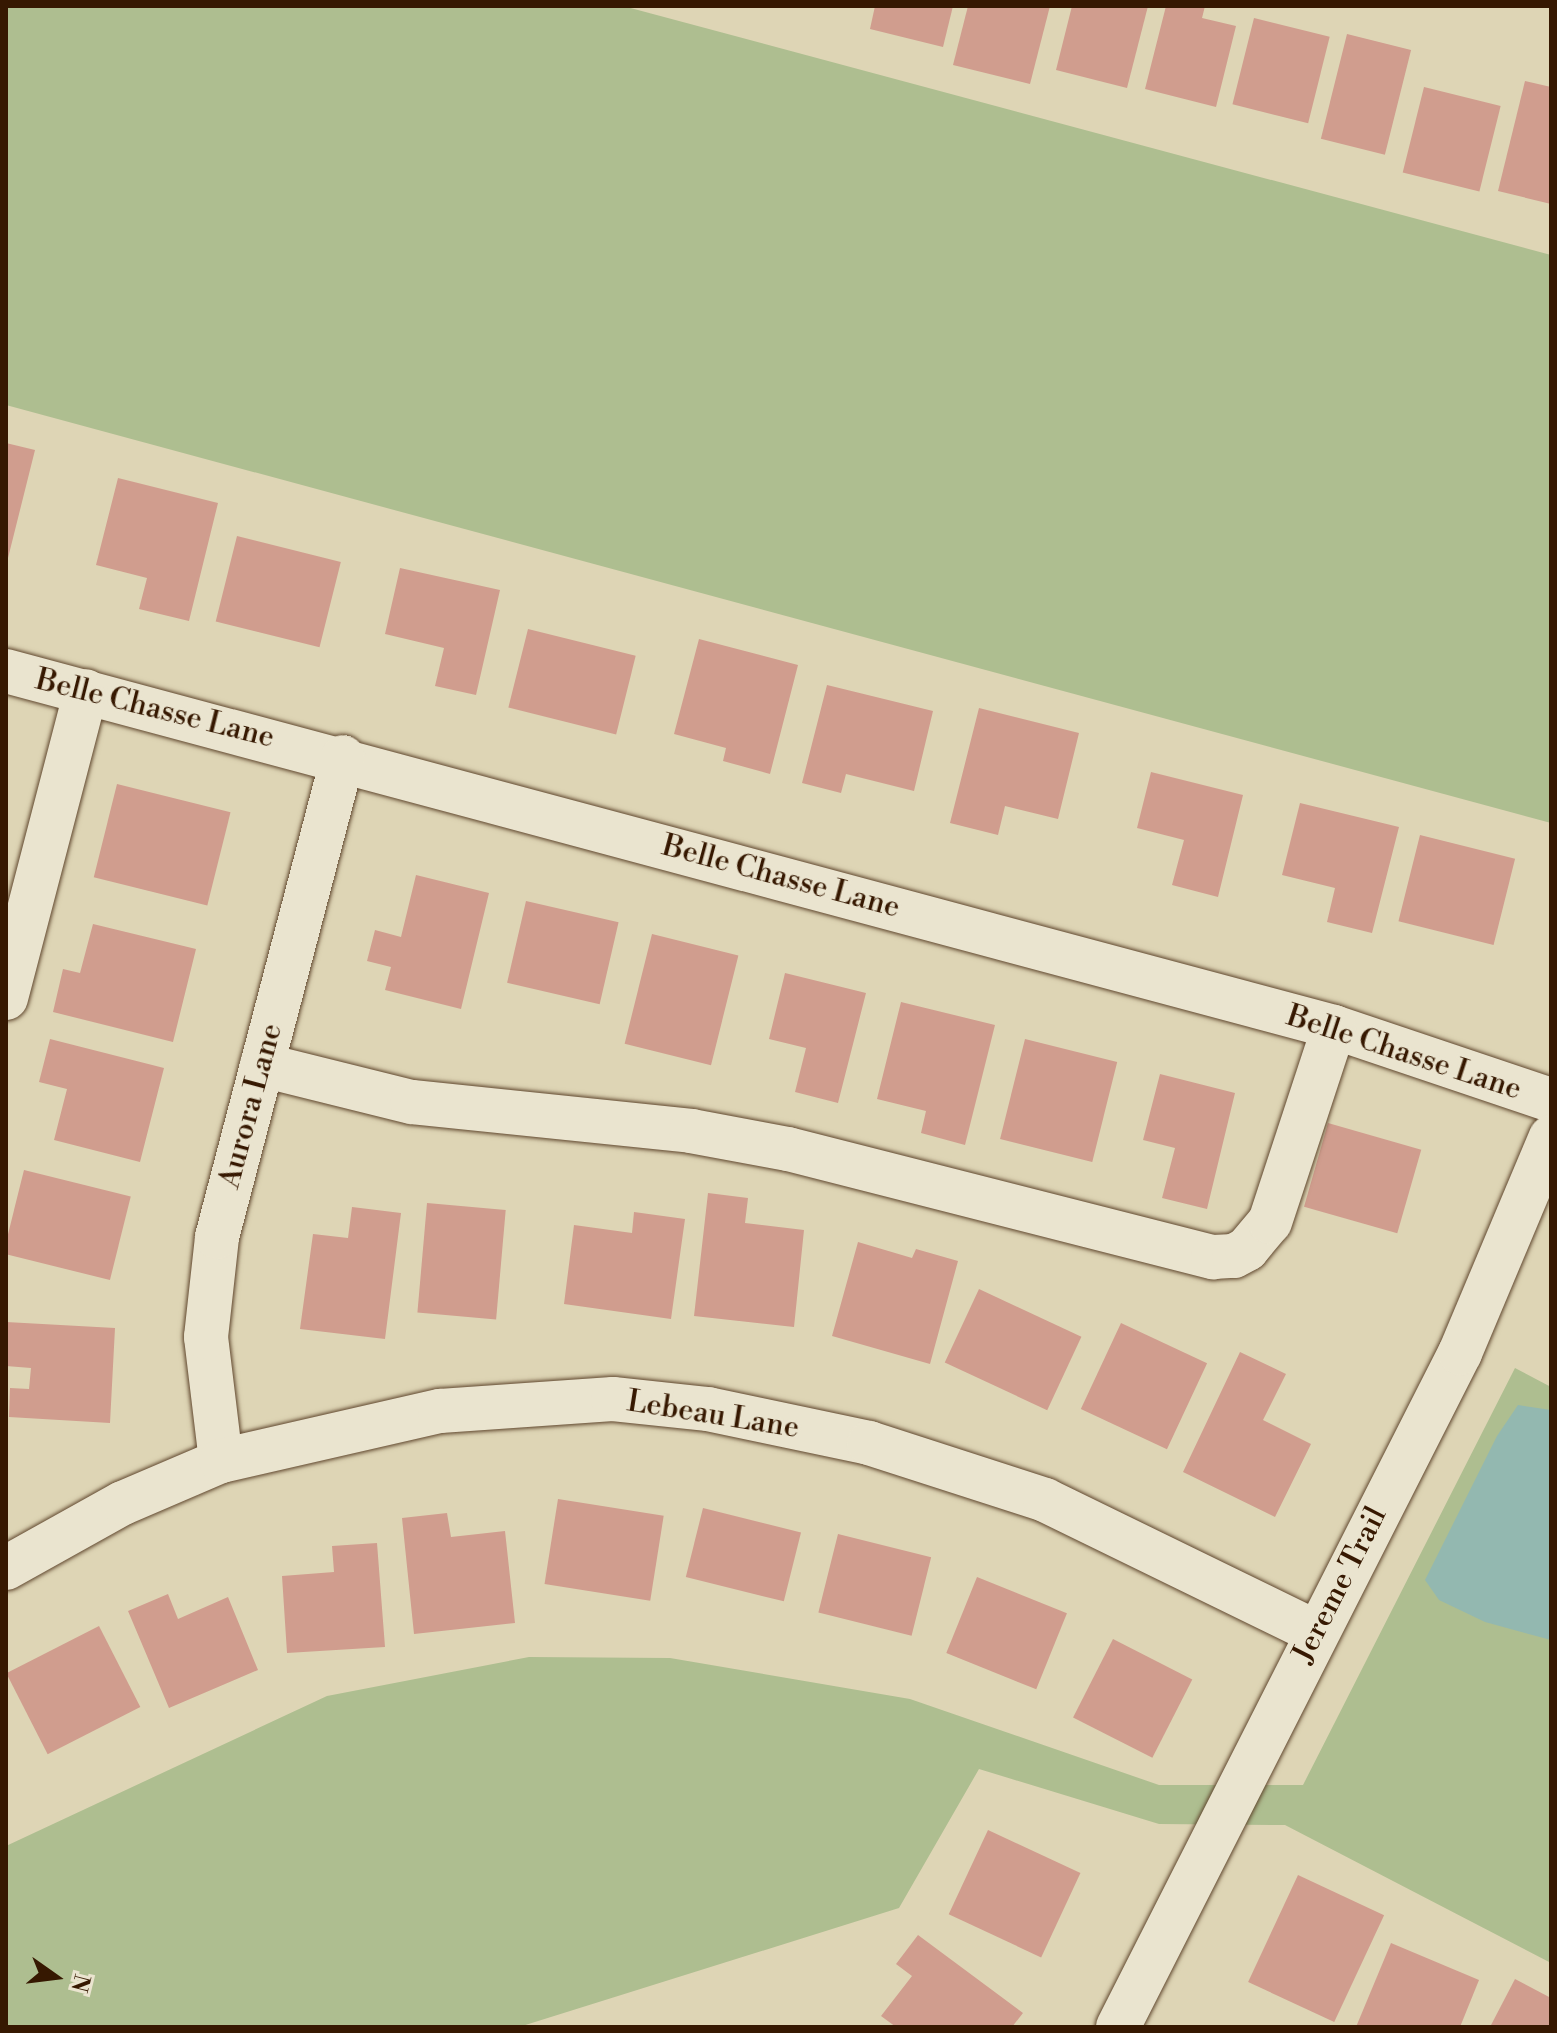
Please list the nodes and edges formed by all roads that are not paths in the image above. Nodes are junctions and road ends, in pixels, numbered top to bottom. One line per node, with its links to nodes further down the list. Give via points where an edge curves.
1 (6, 671): 2 (street, Belle Chasse Lane)
2 (86, 691): 3 (street, Belle Chasse Lane); 4 (street)
3 (343, 757): 5 (street, Belle Chasse Lane); 6 (street, Aurora Lane)
4 (6, 998)
5 (1334, 1027): 6 (street, via 1270,1222 1247,1249 1213,1257 774,1147 691,1131 412,1102); 7 (street, Belle Chasse Lane)
6 (262, 1065): 9 (street, Aurora Lane, via 217,1237 209,1290 206,1337)
7 (1551, 1100)
8 (1551, 1137): 11 (street, Jereme Trail, via 1460,1353)
9 (221, 1461): 10 (street, Lebeau Lane, via 123,1503); 11 (street, Lebeau Lane, via 487,1405 613,1399 708,1409 869,1443 1045,1500)
10 (6, 1568)
11 (1316, 1632): 12 (street, Jereme Trail)
12 (1124, 2025)

